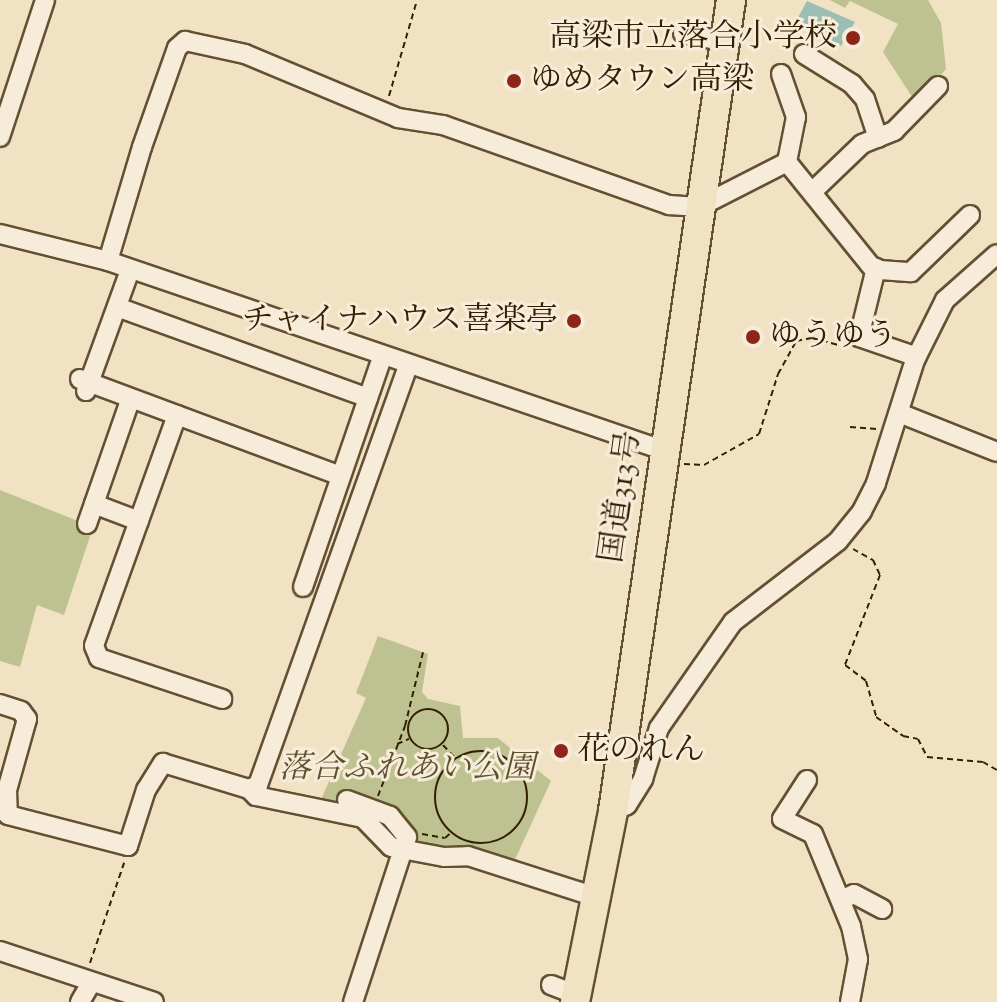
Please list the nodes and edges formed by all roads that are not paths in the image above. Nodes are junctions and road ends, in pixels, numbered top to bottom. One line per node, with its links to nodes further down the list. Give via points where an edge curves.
1 (45, 0): 8 (street)
2 (731, 0): 4 (highway, 国道313号)
3 (683, 33): 4 (street)
4 (725, 42): 12 (highway, 国道313号)
5 (804, 54): 9 (street, via 852,84 865,99)
6 (781, 74): 10 (street, via 796,117)
7 (938, 86): 9 (street, via 914,114)
8 (0, 137)
9 (878, 138): 11 (street, via 862,144)
10 (787, 162): 11 (street); 12 (street)
11 (812, 192): 17 (street)
12 (699, 207): 16 (street, via 669,205 455,129 384,113 245,54 185,41 177,48 142,147); 27 (highway, 国道313号)
13 (970, 215): 17 (street, via 911,272)
14 (0, 234): 16 (street)
15 (997, 254): 21 (street, via 945,300)
16 (108, 261): 18 (street)
17 (876, 268): 21 (street, via 859,337)
18 (130, 270): 19 (street); 20 (street)
19 (117, 307): 23 (street, via 85,384); 24 (street)
20 (382, 357): 22 (street); 24 (street)
21 (917, 357): 25 (street)
22 (408, 366): 27 (street); 37 (street, via 258,785)
23 (131, 398): 26 (street); 30 (street)
24 (368, 398): 29 (street)
25 (899, 413): 28 (street); 39 (street, via 876,483 838,541 733,622 659,728 643,779 627,805)
26 (177, 415): 29 (street); 31 (street)
27 (663, 450): 39 (highway, 国道313号)
28 (997, 452)
29 (341, 476): 33 (street)
30 (94, 504): 31 (street); 32 (street)
31 (139, 521): 34 (street, via 94,646 99,658)
32 (87, 524)
33 (303, 587)
34 (222, 699)
35 (0, 704): 37 (street, via 21,711 27,719 4,811 128,846 159,765)
36 (807, 780): 42 (street, via 782,819 813,834)
37 (249, 789): 40 (street, via 256,796 363,818 391,847)
38 (347, 800): 40 (street, via 390,816 407,837)
39 (613, 811): 41 (highway, 国道313号)
40 (405, 849): 41 (street, via 468,856); 49 (street)
41 (599, 898): 46 (highway, 国道313号)
42 (841, 900): 43 (street, via 854,894); 50 (street, via 858,959)
43 (882, 909)
44 (0, 951): 45 (street)
45 (88, 981): 47 (street); 48 (street)
46 (567, 994)
47 (80, 1002)
48 (154, 1002)
49 (353, 1002)
50 (850, 1002)

